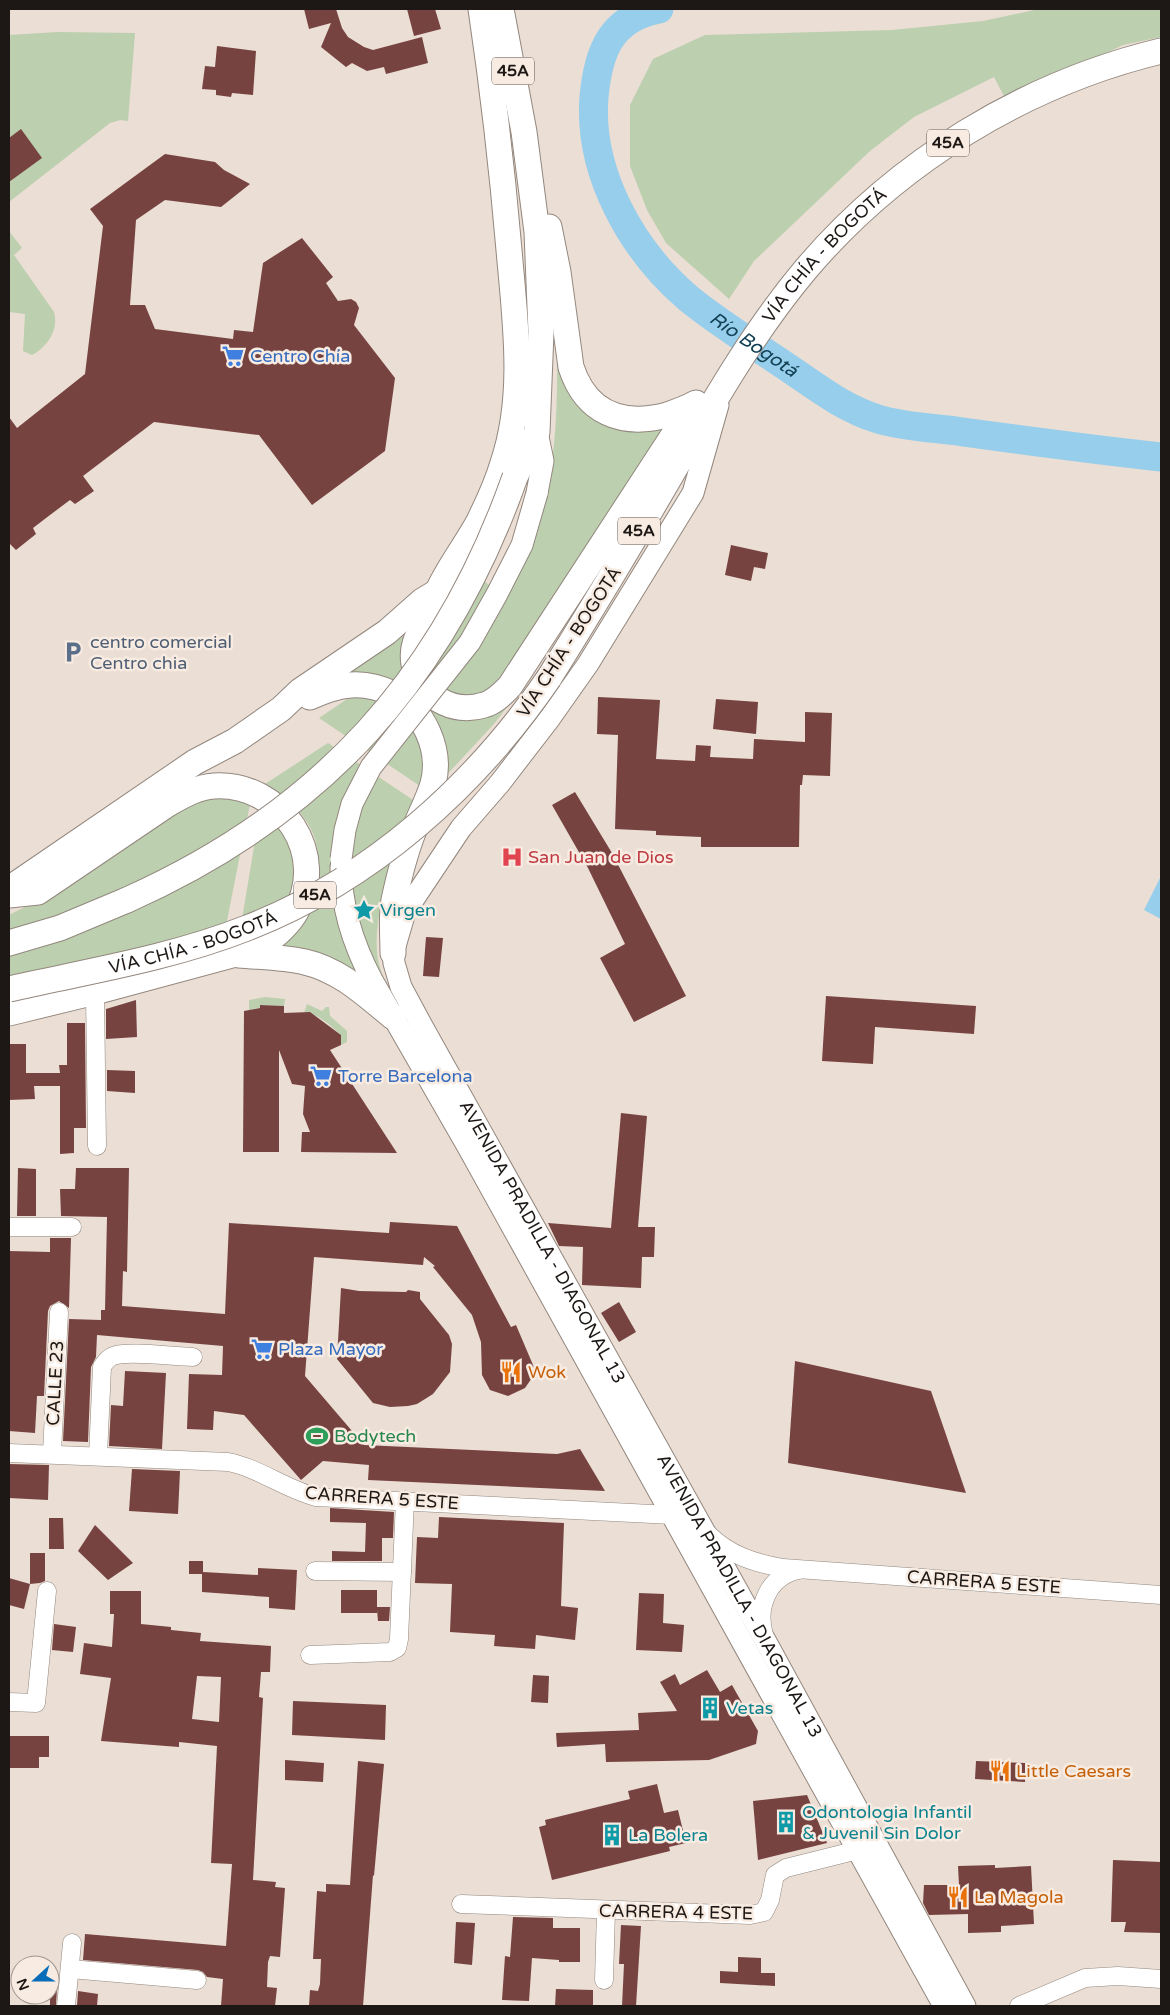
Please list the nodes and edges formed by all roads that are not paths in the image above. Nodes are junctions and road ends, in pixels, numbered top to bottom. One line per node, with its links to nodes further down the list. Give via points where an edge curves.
1 (482, 9): 8 (highway, via 498,118 517,373 511,435 498,479 478,523)
2 (501, 9): 4 (highway, 45A)
3 (1161, 51): 5 (highway, VÍA CHÍA - BOGOTÁ / 45A, via 1064,83 976,126 940,148 859,214 806,270)
4 (524, 132): 6 (highway, via 558,272 571,367 576,382 584,394 609,414 624,419 655,418); 7 (highway, 45A, via 537,232 541,332)
5 (724, 383): 6 (highway); 13 (main road, AVENIDA PRADILLA - DIAGONAL 13, via 693,493 588,664 517,762 461,828 415,894 399,928); 15 (highway, VÍA CHÍA - BOGOTÁ / 45A, bridge, via 617,568 516,725 454,791 394,843 331,887 248,928 120,966)
6 (693, 405): 8 (highway, via 521,672 498,698 486,705 471,708 445,704 419,679 414,666 414,645)
7 (537, 432): 12 (highway, 45A, bridge, via 461,603 412,679 377,722 319,780 247,836 176,877 60,928); 18 (main road, AVENIDA PRADILLA - DIAGONAL 13, bridge, via 542,461 537,493 522,545 470,642 370,767 352,804 345,830 341,859 343,898 353,940)
8 (437, 592): 9 (highway, via 387,632 300,691)
9 (281, 709): 10 (highway, via 235,741 195,762); 13 (highway, via 328,688 364,684 382,688 401,698 417,713 429,733 435,773 409,846 394,902)
10 (9, 889)
11 (9, 895): 14 (highway, via 38,892 189,792 212,786 235,787 258,794 275,804 289,819 305,856 306,876 303,896 279,934 258,948)
12 (9, 943)
13 (393, 953): 29 (main road, AVENIDA PRADILLA - DIAGONAL 13, via 402,987 422,1026)
14 (234, 955): 16 (highway); 18 (highway, via 284,959 325,969 345,979)
15 (9, 989)
16 (95, 992): 17 (highway); 19 (street)
17 (9, 1012)
18 (393, 1017): 28 (main road, AVENIDA PRADILLA - DIAGONAL 13)
19 (98, 1146)
20 (9, 1227): 21 (street)
21 (72, 1227)
22 (59, 1312): 25 (street, CALLE 23)
23 (193, 1357): 26 (street, via 122,1354 106,1361 102,1367)
24 (9, 1453): 25 (street, CARRERA 5 ESTE)
25 (52, 1453): 26 (street, CARRERA 5 ESTE)
26 (98, 1456): 27 (street, CARRERA 5 ESTE, via 228,1462 295,1492 316,1497)
27 (405, 1500): 28 (street, CARRERA 5 ESTE); 32 (street)
28 (672, 1515): 38 (main road, AVENIDA PRADILLA - DIAGONAL 13)
29 (699, 1525): 30 (street, CARRERA 5 ESTE, via 716,1542 737,1555 759,1564); 35 (main road, AVENIDA PRADILLA - DIAGONAL 13)
30 (806, 1569): 34 (street, CARRERA 5 ESTE); 35 (street, CARRERA 5 ESTE, via 788,1572 773,1584 763,1602 760,1621)
31 (315, 1570): 32 (street)
32 (402, 1572): 36 (street, via 396,1648 390,1652)
33 (48, 1590): 37 (street, via 36,1704)
34 (1161, 1594)
35 (765, 1640): 47 (main road, AVENIDA PRADILLA - DIAGONAL 13)
36 (310, 1654)
37 (9, 1702)
38 (858, 1850): 40 (street, CARRERA 4 ESTE, via 786,1868 776,1875 764,1912 750,1915); 47 (main road, AVENIDA PRADILLA - DIAGONAL 13)
39 (461, 1904): 40 (street, CARRERA 4 ESTE)
40 (606, 1912): 45 (street)
41 (72, 1943): 42 (street)
42 (70, 1969): 44 (street); 48 (street)
43 (1161, 1979): 46 (street, via 1097,1976)
44 (197, 1980)
45 (604, 1980)
46 (1054, 1992): 49 (street); 50 (street)
47 (962, 2005)
48 (66, 2006)
49 (1019, 2006)
50 (1040, 2006)

